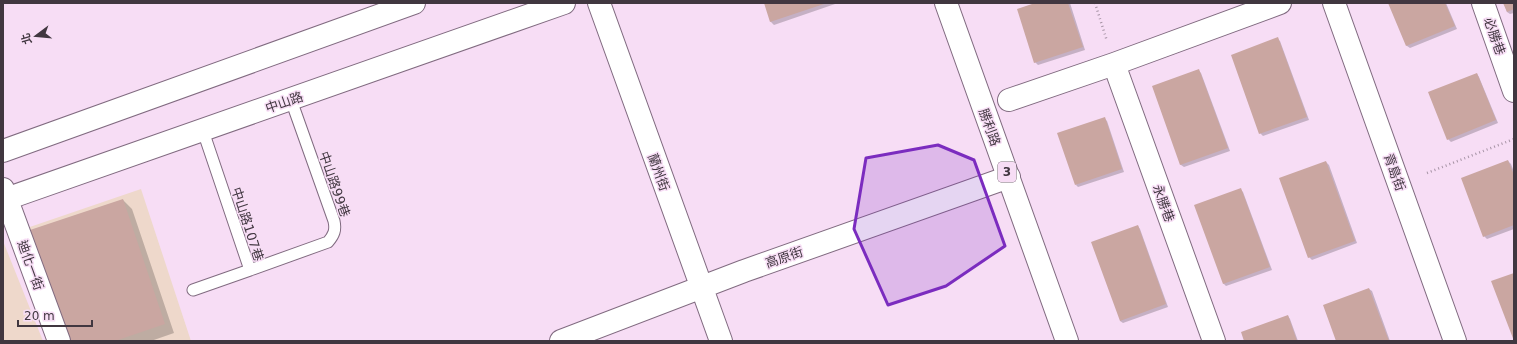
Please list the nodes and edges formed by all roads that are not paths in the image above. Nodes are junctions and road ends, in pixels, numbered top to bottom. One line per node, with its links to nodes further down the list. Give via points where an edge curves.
1 (414, 3): 13 (street)
2 (564, 3): 10 (street, 中山路)
3 (599, 3): 17 (street, 蘭州街)
4 (946, 3): 14 (street, 勝利路 / 3)
5 (1280, 3): 8 (street)
6 (1334, 3): 24 (street, 青島街)
7 (1483, 3): 9 (street, 必勝巷)
8 (1114, 64): 11 (street); 23 (street, 永勝巷)
9 (1514, 91)
10 (291, 100): 12 (street, 中山路); 16 (lane, 中山路99巷, via 335,228 328,242)
11 (1009, 100)
12 (203, 131): 15 (street, 中山路); 16 (lane, 中山路107巷)
13 (3, 151)
14 (1009, 177): 17 (street, 高原街); 22 (street, 勝利路 / 3)
15 (4, 196): 19 (street, 迪化一街)
16 (250, 270): 18 (lane, 中山路107巷)
17 (701, 287): 20 (street, 高原街); 21 (street, 蘭州街)
18 (193, 290)
19 (59, 341)
20 (561, 341)
21 (720, 341)
22 (1067, 341)
23 (1214, 341)
24 (1455, 341)

